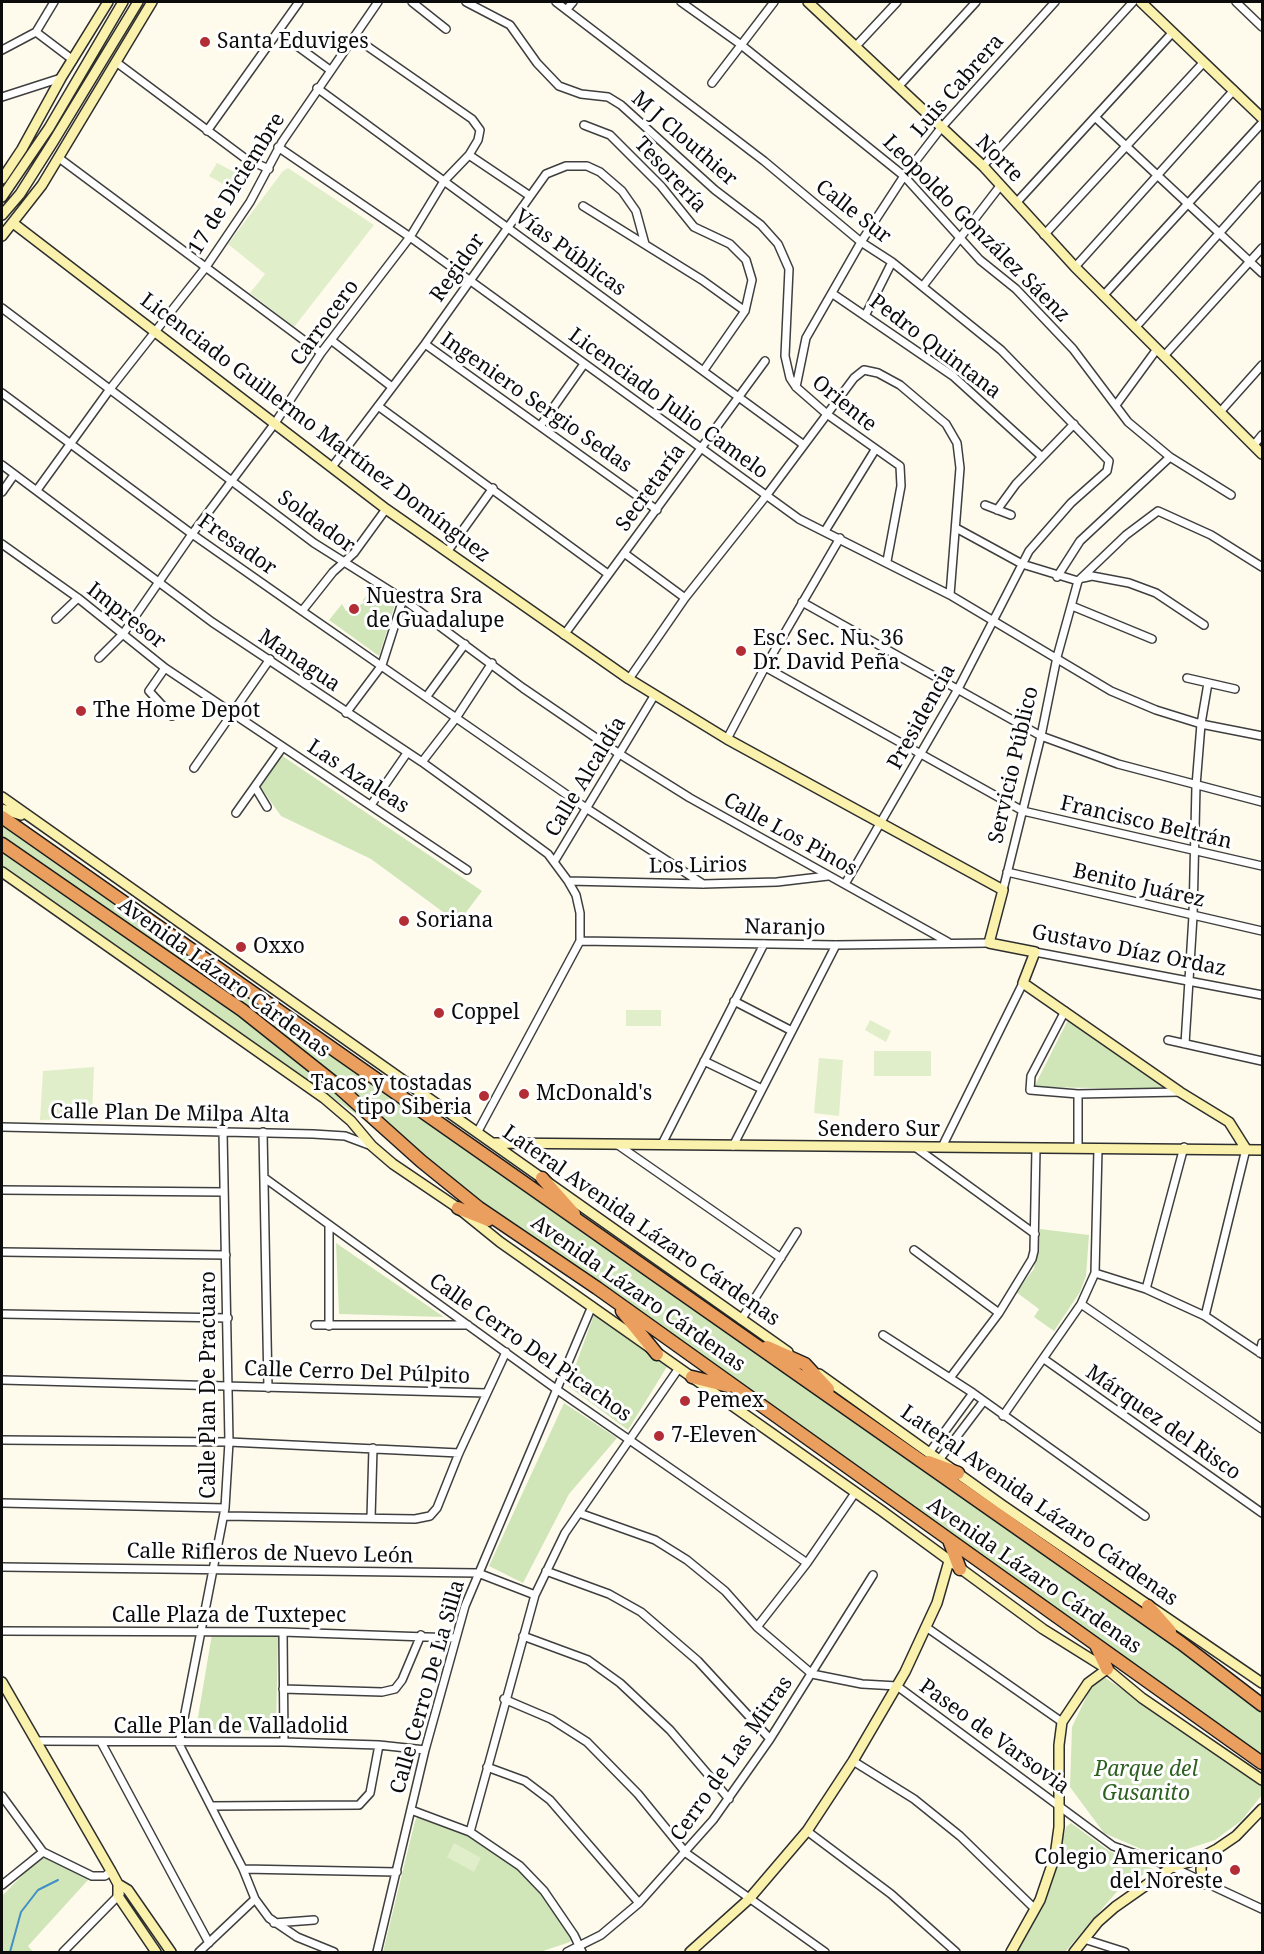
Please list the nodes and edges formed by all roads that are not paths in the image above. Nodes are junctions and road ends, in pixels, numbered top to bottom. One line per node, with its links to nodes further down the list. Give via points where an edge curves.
1 (54, 2): 24 (street)
2 (108, 2): 31 (street)
3 (123, 2): 48 (street)
4 (138, 2): 47 (street)
5 (152, 2): 32 (street)
6 (299, 2): 26 (street)
7 (378, 2): 27 (street, 17 de Diciembre)
8 (412, 2): 23 (street)
9 (465, 2): 79 (street, M J Clouthier, via 510,25 559,86 608,97 621,105 715,190 761,225)
10 (556, 2): 21 (street, Calle Sur)
11 (573, 2): 21 (street)
12 (681, 2): 28 (street, Leopoldo González Sáenz)
13 (774, 2): 28 (street)
14 (897, 2): 29 (street)
15 (976, 2): 37 (street)
16 (1055, 2): 45 (street, Luis Cabrera)
17 (1133, 2): 53 (street)
18 (1141, 2): 25 (street)
19 (1236, 2): 22 (street)
20 (814, 4): 29 (street, Norte)
21 (567, 9): 76 (street, Calle Sur, via 764,161)
22 (1263, 27)
23 (446, 29)
24 (36, 32): 30 (street); 31 (street)
25 (1173, 32): 33 (street); 41 (street)
26 (278, 33): 34 (street); 46 (street)
27 (354, 37): 34 (street, 17 de Diciembre); 51 (street, Carrocero, via 472,119 480,130)
28 (740, 44): 36 (street); 57 (street, Leopoldo González Sáenz)
29 (856, 46): 37 (street, Norte)
30 (2, 50)
31 (73, 60): 35 (street)
32 (116, 62): 46 (street); 52 (street)
33 (1204, 62): 39 (street); 50 (street)
34 (330, 70): 38 (street, 17 de Diciembre)
35 (61, 78): 40 (street); 54 (street)
36 (712, 83)
37 (898, 87): 45 (street, Norte)
38 (317, 88): 49 (street, 17 de Diciembre); 59 (street, Vías Públicas)
39 (1234, 90): 42 (street); 56 (street)
40 (2, 97)
41 (1095, 117): 50 (street); 65 (street)
42 (1263, 118)
43 (1263, 123): 66 (street)
44 (584, 125): 90 (street, Tesorería, via 610,135 661,186 694,227 742,254 752,280)
45 (941, 128): 53 (street, Norte); 57 (street, Luis Cabrera)
46 (207, 130): 55 (street, via 252,163)
47 (53, 142): 60 (street); 68 (street)
48 (38, 144): 54 (street); 64 (street)
49 (278, 147): 55 (street, 17 de Diciembre); 74 (street, Licenciado Julio Camelo)
50 (1126, 147): 56 (street); 72 (street)
51 (469, 155): 59 (street, Carrocero); 63 (street)
52 (59, 158): 60 (street); 82 (street)
53 (983, 166): 62 (street, Norte)
54 (9, 169): 58 (street)
55 (269, 170): 82 (street, 17 de Diciembre)
56 (1158, 175): 66 (street); 83 (street)
57 (904, 176): 75 (street, Leopoldo González Sáenz); 76 (street, Luis Cabrera)
58 (2, 179)
59 (444, 181): 70 (street, Vías Públicas); 74 (street, Carrocero)
60 (42, 185): 69 (street)
61 (1263, 185): 71 (street)
62 (1000, 186): 65 (street, Norte); 75 (street)
63 (530, 196): 70 (street, Regidor); 77 (street, Regidor, via 552,170 587,166 612,182 631,203)
64 (2, 197)
65 (1017, 202): 72 (street, Norte)
66 (1189, 204): 71 (street); 88 (street)
67 (583, 206): 77 (street)
68 (2, 215)
69 (13, 223): 73 (street); 93 (street, Licenciado Guillermo Martínez Domínguez)
70 (507, 226): 85 (street, Regidor); 101 (street, Vías Públicas)
71 (1219, 232): 80 (street); 92 (street)
72 (1044, 235): 83 (street, Norte)
73 (2, 236)
74 (410, 237): 85 (street, Licenciado Julio Camelo); 94 (street, Carrocero)
75 (958, 237): 86 (street); 107 (street, Leopoldo González Sáenz, via 1029,302 1073,349)
76 (861, 242): 81 (street, Calle Sur); 87 (street, Luis Cabrera)
77 (645, 244): 90 (street)
78 (1263, 248): 80 (street)
79 (786, 258): 103 (street, Oriente, via 790,282 786,363)
80 (1250, 261): 84 (street); 96 (street)
81 (892, 262): 86 (street, Calle Sur); 91 (street)
82 (206, 267): 93 (street, 17 de Diciembre); 97 (street)
83 (1075, 267): 88 (street, Norte)
84 (1263, 273)
85 (470, 280): 95 (street, Regidor); 99 (street, Licenciado Julio Camelo)
86 (923, 286): 112 (street, Calle Sur, via 1001,350)
87 (833, 294): 91 (street, Pedro Quintana); 103 (street, Luis Cabrera, via 804,344)
88 (1103, 296): 92 (street, Norte)
89 (2, 308): 104 (street, Soldador)
90 (745, 311): 101 (street, Tesorería)
91 (866, 314): 121 (street, Pedro Quintana, via 965,385)
92 (1135, 328): 96 (street, Norte)
93 (156, 331): 104 (street, 17 de Diciembre); 111 (street, Licenciado Guillermo Martínez Domínguez)
94 (331, 340): 97 (street, Carrocero); 102 (street)
95 (425, 344): 102 (street, Regidor); 113 (street, Ingeniero Sergio Sedas)
96 (1160, 352): 107 (street); 109 (street, Norte)
97 (321, 353): 111 (street, Carrocero)
98 (765, 361): 106 (street, Secretaría)
99 (584, 364): 113 (street); 118 (street, Licenciado Julio Camelo)
100 (1263, 365): 109 (street)
101 (704, 370): 106 (street, Vías Públicas)
102 (392, 387): 108 (street, Regidor)
103 (796, 387): 110 (street, Oriente)
104 (110, 389): 115 (street, 17 de Diciembre); 127 (street, Soldador)
105 (2, 393): 115 (street, Fresador)
106 (739, 396): 116 (street, Vías Públicas); 118 (street, Secretaría)
107 (1116, 405): 122 (street, Leopoldo González Sáenz, via 1128,422)
108 (378, 406): 124 (street, Regidor); 128 (street)
109 (1221, 411): 117 (street, Norte)
110 (828, 415): 116 (street); 119 (street, Oriente); 138 (street, via 861,372 875,372 897,383 953,433 960,460)
111 (275, 423): 124 (street, Licenciado Guillermo Martínez Domínguez); 127 (street, Carrocero)
112 (1074, 424): 121 (street); 125 (street, Calle Sur, via 1105,454)
113 (542, 425): 135 (street, Ingeniero Sergio Sedas)
114 (1263, 435): 117 (street)
115 (70, 443): 129 (street, 17 de Diciembre); 140 (street, Fresador)
116 (804, 445): 132 (street)
117 (1254, 445): 120 (street, Norte)
118 (700, 448): 132 (street, Licenciado Julio Camelo); 135 (street, Secretaría)
119 (875, 450): 139 (street); 145 (street, Oriente, via 898,463 901,470)
120 (1263, 454)
121 (1041, 456): 136 (street)
122 (1170, 458): 131 (street, Leopoldo González Sáenz); 150 (street, via 1080,541)
123 (2, 465): 126 (street, Managua)
124 (332, 467): 134 (street, Licenciado Guillermo Martínez Domínguez)
125 (1108, 468): 147 (street, Presidencia, via 1044,532)
126 (14, 475): 129 (street, Managua); 130 (street)
127 (232, 481): 140 (street, Carrocero); 146 (street, Soldador)
128 (493, 488): 143 (street); 149 (street)
129 (37, 490): 152 (street, Managua)
130 (2, 492)
131 (1231, 495)
132 (766, 496): 139 (street, Licenciado Julio Camelo); 155 (street)
133 (985, 505): 136 (street)
134 (386, 509): 143 (street, Licenciado Guillermo Martínez Domínguez); 146 (street)
135 (657, 510): 144 (street, Secretaría)
136 (997, 510): 137 (street)
137 (1011, 515)
138 (956, 528): 147 (street); 153 (street)
139 (825, 531): 141 (street, Licenciado Julio Camelo)
140 (192, 534): 152 (street, Carrocero); 159 (street, Fresador)
141 (840, 538): 145 (street, Licenciado Julio Camelo); 157 (street)
142 (2, 544): 154 (street, Impresor)
143 (447, 552): 164 (street, Licenciado Guillermo Martínez Domínguez)
144 (624, 553): 149 (street, Secretaría); 155 (street)
145 (887, 561): 153 (street, Licenciado Julio Camelo)
146 (344, 563): 156 (street, Soldador); 159 (street)
147 (1022, 564): 150 (street); 161 (street, Presidencia)
148 (1263, 567): 151 (street, via 1158,511 1126,535)
149 (608, 574): 164 (street, Secretaría)
150 (1057, 576): 151 (street)
151 (1078, 581): 158 (street, Servicio Público); 162 (street, via 1092,576 1129,583 1156,593)
152 (159, 583): 163 (street, Carrocero); 169 (street, Managua)
153 (950, 595): 161 (street, Licenciado Julio Camelo)
154 (78, 598): 160 (street); 163 (street, Impresor)
155 (685, 598): 175 (street)
156 (403, 599): 166 (street, Soldador); 171 (street)
157 (802, 602): 172 (street); 177 (street)
158 (1072, 606): 165 (street); 167 (street, Servicio Público)
159 (302, 611): 171 (street, Fresador)
160 (56, 619)
161 (992, 621): 167 (street, Licenciado Julio Camelo); 177 (street, Presidencia)
162 (1204, 626)
163 (123, 634): 168 (street, Carrocero); 173 (street, Impresor)
164 (564, 635): 175 (street, Licenciado Guillermo Martínez Domínguez)
165 (1152, 639)
166 (465, 644): 170 (street, Soldador); 179 (street)
167 (1057, 657): 185 (street, Licenciado Julio Camelo, via 1111,691); 186 (street, Servicio Público)
168 (99, 658)
169 (270, 659): 181 (street, Managua); 182 (street)
170 (492, 663): 184 (street); 191 (street, Soldador)
171 (382, 665): 179 (street, Fresador); 181 (street)
172 (765, 667): 188 (street); 192 (street, Francisco Beltrán)
173 (165, 668): 182 (street, Impresor); 183 (street, via 149,691)
174 (1187, 678): 176 (street)
175 (629, 679): 180 (street, Licenciado Guillermo Martínez Domínguez)
176 (1208, 683): 178 (street); 185 (street)
177 (958, 689): 186 (street); 192 (street, Presidencia)
178 (1235, 689)
179 (428, 696): 184 (street, Fresador)
180 (654, 696): 188 (street, Licenciado Guillermo Martínez Domínguez); 191 (street, Calle Alcaldía)
181 (346, 712): 190 (street, Managua)
182 (230, 713): 189 (street, Las Azaleas); 194 (street)
183 (172, 716)
184 (456, 718): 193 (street); 201 (street, Fresador)
185 (1201, 724): 187 (street, Licenciado Julio Camelo); 195 (street)
186 (1041, 735): 195 (street, via 1118,764); 203 (street, Servicio Público)
187 (1263, 736)
188 (727, 739): 207 (street, Licenciado Guillermo Martínez Domínguez)
189 (282, 748): 196 (street); 199 (street, Las Azaleas)
190 (408, 753): 193 (street, Managua); 199 (street)
191 (618, 753): 201 (street, Calle Alcaldía); 215 (street, Calle Los Pinos)
192 (920, 755): 203 (street, Francisco Beltrán); 207 (street, Presidencia)
193 (422, 762): 210 (street)
194 (194, 768)
195 (1196, 786): 198 (street); 209 (street)
196 (255, 787): 200 (street); 204 (street)
197 (2, 797): 206 (street, Lateral Avenida Lázaro Cárdenas)
198 (1263, 802)
199 (372, 805): 212 (street, Las Azaleas)
200 (267, 807)
201 (586, 808): 210 (street, Calle Alcaldía); 217 (street, Fresador)
202 (2, 809): 206 (street)
203 (1023, 811): 209 (street, Francisco Beltrán); 214 (street, Servicio Público)
204 (236, 813)
205 (2, 817): 264 (highway, Avenida Lázaro Cárdenas)
206 (35, 821): 244 (street, Lateral Avenida Lázaro Cárdenas)
207 (881, 824): 218 (street, Presidencia); 219 (street, Licenciado Guillermo Martínez Domínguez)
208 (2, 844): 265 (highway, Avenida Lázaro Cárdenas, via 242,1010 334,1083 435,1173)
209 (1194, 851): 211 (street, Francisco Beltrán); 220 (street)
210 (554, 862): 216 (street, Calle Alcaldía)
211 (1263, 866)
212 (467, 870)
213 (3, 872): 248 (street, via 324,1098)
214 (1008, 872): 219 (street, Servicio Público); 220 (street, Benito Juárez)
215 (828, 876): 217 (street, Los Lirios); 218 (street, Calle Los Pinos)
216 (568, 881): 217 (street, Los Lirios); 222 (street, Calle Alcaldía, via 580,913)
217 (703, 884)
218 (845, 884): 223 (street, Calle Los Pinos)
219 (1003, 890): 225 (street, Servicio Público)
220 (1193, 916): 221 (street, Benito Juárez); 228 (street)
221 (1263, 931)
222 (580, 941): 224 (street, Naranjo); 244 (street, Calle Alcaldía)
223 (948, 942): 225 (street, Naranjo); 226 (street, Naranjo)
224 (764, 944): 226 (street, Naranjo); 231 (street)
225 (989, 944): 227 (street, Gustavo Díaz Ordaz)
226 (836, 945): 233 (street)
227 (1035, 952): 228 (street, Gustavo Díaz Ordaz); 229 (street)
228 (1188, 980): 230 (street, Gustavo Díaz Ordaz); 235 (street)
229 (1023, 983): 232 (street); 251 (street)
230 (1263, 995)
231 (734, 1001): 233 (street); 236 (street)
232 (1065, 1011): 239 (street); 240 (street, via 1028,1087 1034,1092)
233 (792, 1031): 238 (street)
234 (1168, 1040): 235 (street)
235 (1185, 1044): 237 (street)
236 (704, 1061): 238 (street); 246 (street)
237 (1263, 1061)
238 (762, 1089): 249 (street)
239 (1180, 1092): 240 (street); 256 (street, via 1229,1122)
240 (1078, 1094): 254 (street)
241 (2, 1127): 242 (street, Calle Plan De Milpa Alta)
242 (223, 1132): 243 (street, Calle Plan De Milpa Alta); 261 (street, Calle Plan De Pracuaro)
243 (263, 1132): 248 (street, Calle Plan De Milpa Alta, via 345,1136); 259 (street)
244 (477, 1133): 245 (street, Lateral Avenida Lázaro Cárdenas)
245 (495, 1143): 247 (street, Sendero Sur); 258 (street, Lateral Avenida Lázaro Cárdenas)
246 (662, 1144): 247 (street, Sendero Sur); 249 (street, Sendero Sur)
247 (618, 1145): 271 (street)
248 (372, 1146): 262 (street, via 404,1173)
249 (733, 1146): 250 (street, Sendero Sur)
250 (915, 1147): 251 (street, Sendero Sur); 267 (street)
251 (942, 1147): 253 (street, Sendero Sur)
252 (1184, 1147): 255 (street, Sendero Sur); 256 (street, Sendero Sur); 273 (street)
253 (1036, 1148): 254 (street, Sendero Sur); 267 (street)
254 (1078, 1148): 255 (street, Sendero Sur)
255 (1098, 1149): 272 (street)
256 (1246, 1149): 257 (street, Sendero Sur); 279 (street)
257 (1263, 1150)
258 (542, 1178): 264 (highway); 281 (street, Lateral Avenida Lázaro Cárdenas)
259 (266, 1179): 263 (street, Calle Cerro Del Picachos); 298 (street)
260 (2, 1190): 261 (street)
261 (224, 1192): 270 (street, Calle Plan De Pracuaro)
262 (458, 1208): 265 (highway); 276 (street)
263 (329, 1227): 283 (street, Calle Cerro Del Picachos); 284 (street)
264 (587, 1228): 285 (highway, Avenida Lázaro Cárdenas)
265 (512, 1229): 275 (highway, Avenida Lázaro Cárdenas)
266 (797, 1232): 271 (street)
267 (1035, 1234): 277 (street, via 1029,1266)
268 (914, 1250): 277 (street)
269 (2, 1252): 270 (street)
270 (226, 1255): 280 (street, Calle Plan De Pracuaro)
271 (781, 1258): 281 (street)
272 (1095, 1273): 273 (street); 274 (street)
273 (1146, 1289): 279 (street)
274 (1081, 1304): 291 (street); 306 (street)
275 (618, 1305): 290 (highway); 299 (highway, Avenida Lázaro Cárdenas)
276 (592, 1306): 290 (street); 300 (street, Calle Cerro De La Silla)
277 (999, 1313): 295 (street)
278 (2, 1314): 280 (street)
279 (1205, 1316): 289 (street)
280 (228, 1318): 297 (street, Calle Plan De Pracuaro)
281 (741, 1320): 292 (street, Lateral Avenida Lázaro Cárdenas)
282 (315, 1325): 284 (street)
283 (469, 1325): 284 (street); 288 (street, Calle Cerro Del Picachos)
284 (329, 1326)
285 (741, 1335): 292 (highway); 304 (highway, Avenida Lázaro Cárdenas)
286 (883, 1335): 295 (street)
287 (1263, 1343): 289 (street)
288 (506, 1352): 300 (street, Calle Cerro Del Picachos); 301 (street)
289 (1261, 1353)
290 (657, 1354): 293 (street)
291 (1044, 1359): 305 (street); 320 (street, Márquez del Risco)
292 (805, 1364): 304 (highway); 313 (street, Lateral Avenida Lázaro Cárdenas)
293 (679, 1368): 294 (street); 307 (street)
294 (692, 1377): 299 (highway); 316 (street)
295 (950, 1378): 302 (street)
296 (2, 1380): 297 (street, Calle Cerro Del Púlpito)
297 (228, 1385): 298 (street, Calle Cerro Del Púlpito); 309 (street, Calle Plan De Pracuaro)
298 (268, 1388): 301 (street, Calle Cerro Del Púlpito)
299 (736, 1388): 323 (highway, Avenida Lázaro Cárdenas)
300 (556, 1389): 307 (street, Calle Cerro Del Picachos); 330 (street, Calle Cerro De La Silla)
301 (486, 1393): 312 (street)
302 (973, 1393): 303 (street); 313 (street)
303 (983, 1402): 305 (street); 314 (street)
304 (840, 1404): 311 (highway, Avenida Lázaro Cárdenas)
305 (1003, 1416): 321 (street)
306 (1263, 1430)
307 (630, 1438): 319 (street); 325 (street, Calle Cerro Del Picachos)
308 (2, 1440): 309 (street)
309 (229, 1442): 310 (street); 318 (street, Calle Plan De Pracuaro)
310 (373, 1448): 312 (street); 322 (street)
311 (901, 1448): 315 (highway); 343 (highway, Avenida Lázaro Cárdenas)
312 (459, 1453): 322 (street, via 434,1513 425,1519)
313 (929, 1453): 314 (street, Lateral Avenida Lázaro Cárdenas)
314 (939, 1460): 315 (street, Lateral Avenida Lázaro Cárdenas)
315 (958, 1473): 333 (street, Lateral Avenida Lázaro Cárdenas)
316 (855, 1493): 324 (street); 325 (street)
317 (2, 1503): 318 (street)
318 (225, 1512): 322 (street); 327 (street, Calle Plan De Pracuaro)
319 (579, 1513): 329 (street); 334 (street, via 655,1540 687,1560 724,1591)
320 (1263, 1513)
321 (1145, 1516)
322 (371, 1518)
323 (949, 1539): 328 (highway); 342 (highway, Avenida Lázaro Cárdenas)
324 (949, 1561): 328 (street); 335 (street)
325 (807, 1563): 334 (street)
326 (2, 1567): 327 (street, Calle Rifleros de Nuevo León)
327 (213, 1569): 330 (street, Calle Rifleros de Nuevo León); 337 (street, Calle Plan De Pracuaro)
328 (960, 1569): 344 (street)
329 (546, 1571): 332 (street); 353 (street, via 609,1594 641,1612 698,1661)
330 (478, 1573): 332 (street, Calle Rifleros de Nuevo León); 341 (street, Calle Cerro De La Silla)
331 (873, 1575): 345 (street, Cerro de Las Mitras)
332 (535, 1595): 340 (street)
333 (1148, 1606): 343 (highway); 347 (street, Lateral Avenida Lázaro Cárdenas)
334 (757, 1627): 345 (street)
335 (926, 1627): 348 (street); 352 (street)
336 (2, 1631): 337 (street, Calle Plaza de Tuxtepec)
337 (200, 1632): 338 (street, Calle Plaza de Tuxtepec); 357 (street, Calle Plan De Pracuaro)
338 (283, 1632): 339 (street, Calle Plaza de Tuxtepec); 349 (street)
339 (421, 1635): 341 (street, Calle Plaza de Tuxtepec); 349 (street, via 395,1689)
340 (523, 1636): 350 (street); 365 (street, via 588,1660 620,1683 670,1730)
341 (456, 1638): 359 (street, Calle Cerro De La Silla)
342 (1094, 1641): 344 (highway); 361 (highway, Avenida Lázaro Cárdenas)
343 (1181, 1643): 351 (highway, Avenida Lázaro Cárdenas)
344 (1107, 1669): 352 (street, via 1088,1683); 363 (street, via 1142,1698)
345 (812, 1674): 348 (street, via 845,1682); 353 (street, Cerro de Las Mitras)
346 (2, 1682): 354 (street)
347 (1263, 1683)
348 (897, 1686): 360 (street); 366 (street, Paseo de Varsovia)
349 (284, 1689): 356 (street)
350 (504, 1699): 362 (street); 373 (street, via 551,1719 587,1742 638,1794)
351 (1263, 1705)
352 (1062, 1722): 366 (street)
353 (770, 1739): 365 (street, Cerro de Las Mitras)
354 (37, 1741): 355 (street, Calle Plan de Valladolid); 377 (street)
355 (102, 1742): 357 (street, Calle Plan de Valladolid); 392 (street)
356 (284, 1742): 357 (street, Calle Plan de Valladolid); 358 (street, Calle Plan de Valladolid)
357 (179, 1744): 367 (street)
358 (380, 1744): 359 (street, Calle Plan de Valladolid); 367 (street, via 370,1793 359,1805)
359 (425, 1750): 369 (street, Calle Cerro De La Silla)
360 (853, 1761): 370 (street); 387 (street, via 915,1799 960,1836)
361 (1263, 1763)
362 (487, 1767): 371 (street); 386 (street, via 525,1781 550,1800)
363 (1263, 1780)
364 (2, 1796): 372 (street)
365 (729, 1799): 373 (street, Cerro de Las Mitras)
366 (1059, 1805): 375 (street, Paseo de Varsovia, via 1113,1846); 387 (street, via 1055,1856)
367 (211, 1806): 376 (street)
368 (1263, 1809): 374 (street, via 1236,1836)
369 (411, 1810): 371 (street); 378 (street, Calle Cerro De La Silla)
370 (807, 1831): 385 (street); 403 (street, via 891,1894)
371 (470, 1832): 393 (street, via 513,1861 544,1891)
372 (43, 1852): 377 (street, via 92,1876 105,1876); 381 (street)
373 (686, 1853): 385 (street); 386 (street, Cerro de Las Mitras)
374 (1202, 1857): 375 (street); 380 (street)
375 (1172, 1867): 380 (street, Paseo de Varsovia); 391 (street, via 1115,1907)
376 (243, 1869): 378 (street); 384 (street)
377 (111, 1871): 379 (street)
378 (397, 1872): 399 (street, Calle Cerro De La Silla)
379 (118, 1884): 382 (street); 383 (street)
380 (1204, 1884): 388 (street, Paseo de Varsovia)
381 (2, 1885)
382 (128, 1890): 383 (street); 396 (street)
383 (118, 1896): 394 (street); 395 (street)
384 (255, 1899): 390 (street); 392 (street)
385 (749, 1899): 401 (street); 402 (street)
386 (639, 1903): 393 (street, Cerro de Las Mitras)
387 (1035, 1909): 404 (street)
388 (1263, 1909)
389 (314, 1920): 390 (street)
390 (274, 1923): 398 (street)
391 (1084, 1939): 405 (street); 406 (street)
392 (209, 1943): 397 (street)
393 (581, 1950): 400 (street, Cerro de Las Mitras)
394 (155, 1952)
395 (63, 1953)
396 (171, 1953)
397 (199, 1953)
398 (334, 1953)
399 (377, 1953)
400 (567, 1953)
401 (690, 1953)
402 (825, 1953)
403 (956, 1953)
404 (1011, 1953)
405 (1074, 1953)
406 (1125, 1953)

